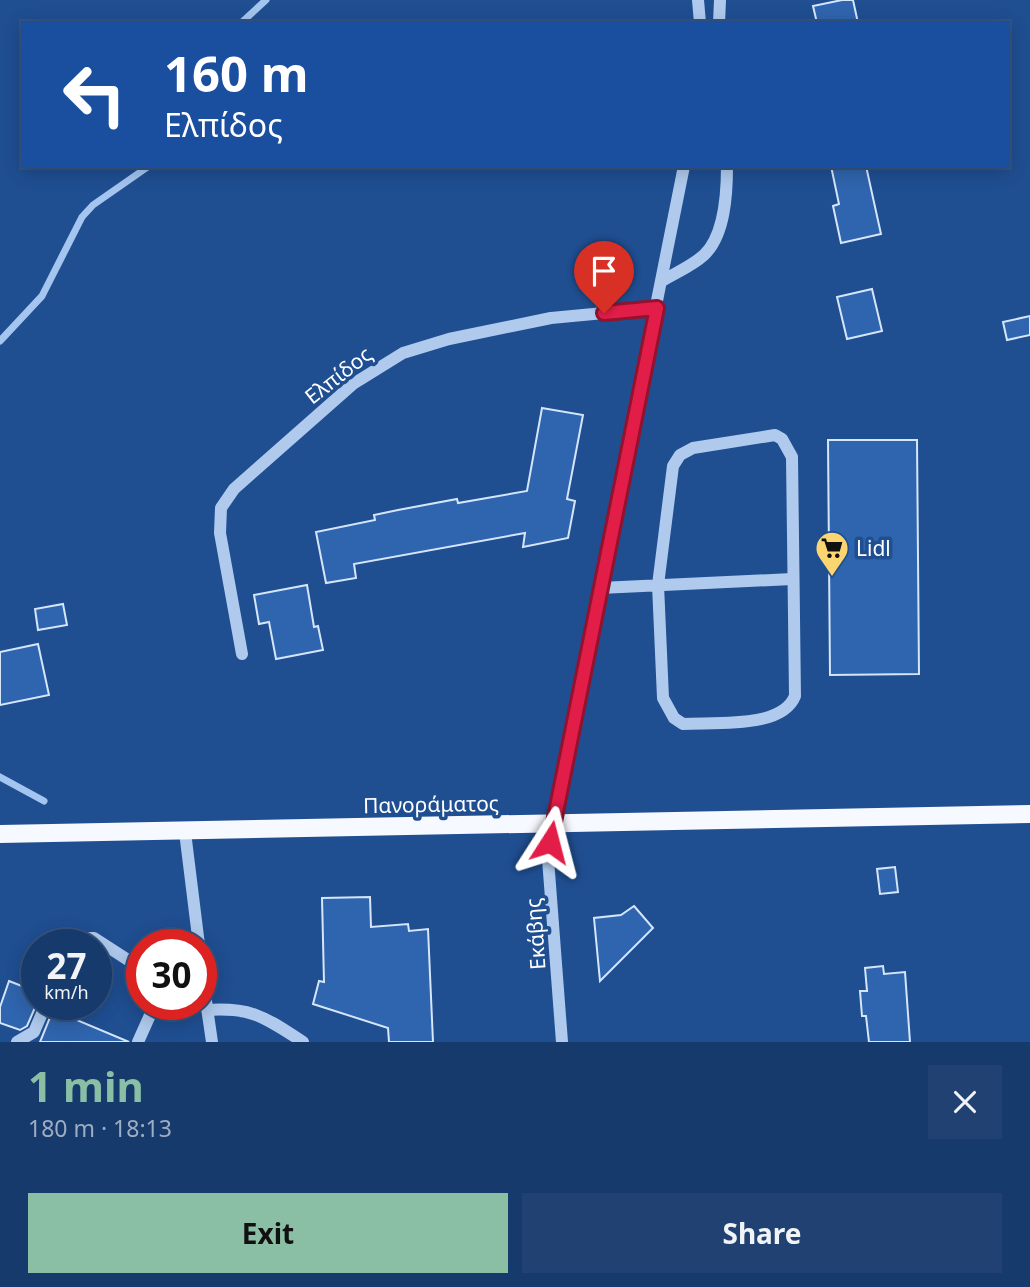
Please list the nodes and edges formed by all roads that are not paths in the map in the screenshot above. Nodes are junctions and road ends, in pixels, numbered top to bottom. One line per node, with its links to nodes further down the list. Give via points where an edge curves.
1 (698, 0): 3 (street)
2 (720, 0): 4 (street)
3 (699, 21)
4 (719, 21)
5 (684, 168): 7 (street, Εκάβης)
6 (727, 168): 7 (street, via 722,219 713,242 697,261)
7 (662, 281): 8 (street, Εκάβης)
8 (657, 308): 11 (street, Εκάβης); 12 (street, Ελπίδος, via 551,318 449,338 403,353 353,384 242,482 221,508 220,533)
9 (792, 579): 10 (street); 10 (street, via 792,457 775,435 693,447 680,455 673,466); 10 (street, via 792,704 769,719 683,724 663,698)
10 (658, 585): 11 (street)
11 (600, 588): 14 (street, Εκάβης)
12 (242, 654)
13 (1030, 814): 14 (main road, Πανοράματος)
14 (552, 824): 15 (main road, Πανοράματος); 26 (street, Εκάβης, via 548,859)
15 (185, 832): 16 (main road, Πανοράματος); 17 (street)
16 (0, 834)
17 (197, 929)
18 (217, 1009): 25 (street, via 253,1012)
19 (38, 1020): 22 (street, via 31,1036)
20 (148, 1020): 23 (street)
21 (209, 1020): 24 (street)
22 (16, 1042)
23 (138, 1042)
24 (212, 1042)
25 (303, 1042)
26 (562, 1042)

